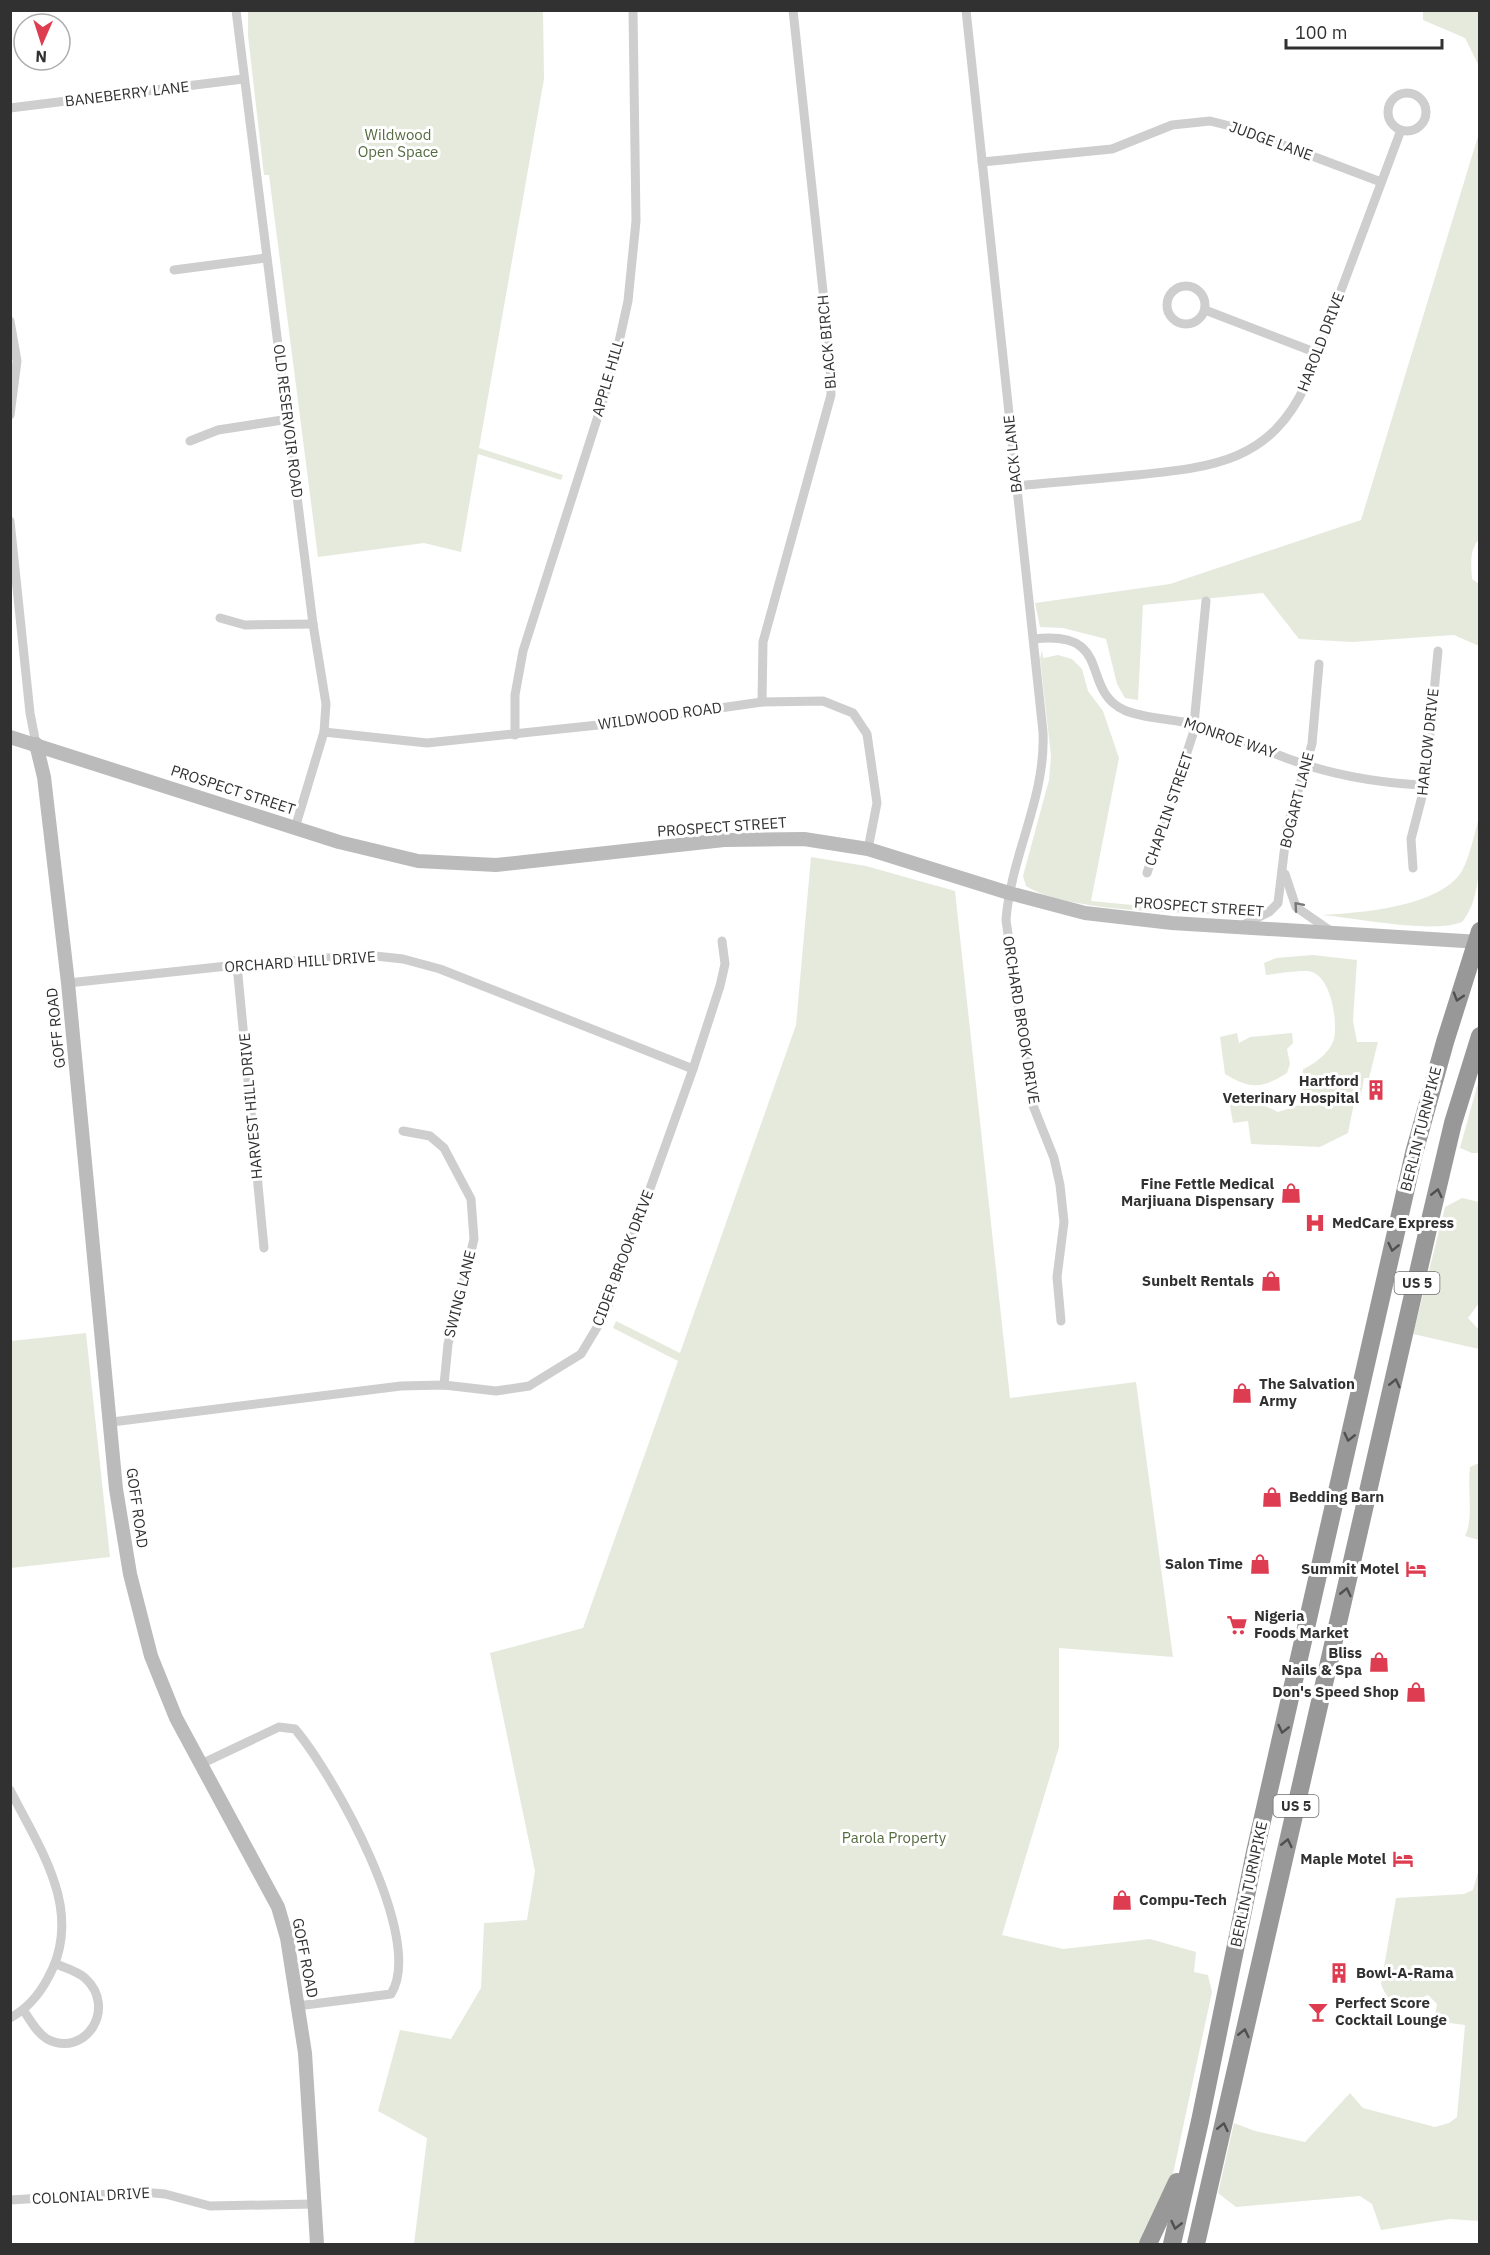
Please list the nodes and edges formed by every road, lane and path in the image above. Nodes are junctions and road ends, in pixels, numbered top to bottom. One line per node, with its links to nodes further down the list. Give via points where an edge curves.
1 (236, 10): 5 (street, OLD RESERVOIR ROAD)
2 (633, 10): 29 (street, APPLE HILL, via 636,221 628,301 613,369 523,651 514,695)
3 (793, 10): 26 (street, BLACK BIRCH, via 831,395 763,642)
4 (966, 10): 8 (street, BACK LANE)
5 (243, 79): 6 (street, BANEBERRY LANE); 10 (street, OLD RESERVOIR ROAD)
6 (10, 108)
7 (1401, 130): 7 (street, via 1416,129 1425,117 1423,102 1410,93 1396,96 1388,109 1391,124); 9 (street, HAROLD DRIVE)
8 (982, 162): 9 (street, JUDGE LANE, via 1105,150 1172,125 1210,121); 18 (street, BACK LANE)
9 (1382, 182): 14 (street, HAROLD DRIVE)
10 (266, 258): 11 (street); 16 (street, OLD RESERVOIR ROAD)
11 (174, 270)
12 (1205, 310): 12 (street, via 1204,296 1193,286 1179,287 1169,297 1168,311 1182,323 1196,321); 14 (street)
13 (10, 321): 15 (street, via 17,361)
14 (1317, 353): 18 (street, HAROLD DRIVE, via 1300,396 1284,421 1263,441 1227,461 1183,470)
15 (10, 415)
16 (289, 419): 17 (street, via 218,430); 22 (street, OLD RESERVOIR ROAD)
17 (190, 441)
18 (1017, 486): 23 (street, BACK LANE)
19 (10, 521): 31 (street)
20 (1206, 601): 27 (street, CHAPLIN STREET)
21 (220, 618): 22 (street, via 244,625)
22 (313, 624): 28 (street, OLD RESERVOIR ROAD, via 326,704)
23 (1034, 639): 27 (street, MONROE WAY, via 1065,639 1082,647 1092,658 1109,699 1123,709); 39 (street, BACK LANE, via 1043,767)
24 (1438, 651): 33 (street, HARLOW DRIVE)
25 (1319, 664): 32 (street, BOGART LANE)
26 (762, 702): 29 (street, WILDWOOD ROAD); 35 (street, WILDWOOD ROAD, via 823,701 853,713 867,734 873,766 877,803)
27 (1195, 724): 32 (street, MONROE WAY); 38 (street, CHAPLIN STREET)
28 (324, 732): 29 (street, WILDWOOD ROAD, via 427,743); 34 (street, OLD RESERVOIR ROAD)
29 (514, 735)
30 (10, 737): 31 (street, PROSPECT STREET)
31 (36, 744): 34 (street, PROSPECT STREET); 45 (street, GOFF ROAD, via 44,777)
32 (1307, 765): 33 (street, MONROE WAY, via 1363,779); 36 (street, BOGART LANE, via 1287,828)
33 (1425, 785): 37 (street, HARLOW DRIVE, via 1411,839)
34 (295, 828): 35 (street, PROSPECT STREET, via 389,855 458,865 515,864 754,838 804,839)
35 (868, 849): 39 (street, PROSPECT STREET)
36 (1283, 866): 40 (street, BOGART LANE, via 1275,908); 41 (street, BOGART LANE, one-way to 36, via 1296,907)
37 (1413, 868)
38 (1147, 873)
39 (1010, 893): 40 (street, PROSPECT STREET, via 1107,916); 50 (street, ORCHARD BROOK DRIVE, via 1007,933 1032,1102 1060,1185 1064,1222 1057,1277)
40 (1239, 927): 41 (street, PROSPECT STREET)
41 (1333, 933): 42 (street, PROSPECT STREET)
42 (1478, 938): 51 (highway, BERLIN TURNPIKE / US 5, one-way to 51, via 1428,1101)
43 (722, 941): 47 (street, CIDER BROOK DRIVE, via 725,964)
44 (237, 965): 45 (street, ORCHARD HILL DRIVE); 47 (street, ORCHARD HILL DRIVE, via 366,955 403,959 440,969); 49 (street, HARVEST HILL DRIVE)
45 (68, 983): 54 (street, GOFF ROAD)
46 (1479, 1036): 52 (highway, BERLIN TURNPIKE / US 5, one-way to 46, via 1453,1123)
47 (693, 1069): 53 (street, CIDER BROOK DRIVE, via 605,1314 581,1354 529,1386 496,1391)
48 (403, 1131): 53 (street, SWING LANE, via 430,1136 444,1148 471,1199 474,1239 448,1344)
49 (264, 1248)
50 (1061, 1321)
51 (1373, 1331): 52 (highway); 61 (highway, BERLIN TURNPIKE / US 5, one-way to 61, via 1255,1852)
52 (1405, 1338): 67 (highway, BERLIN TURNPIKE / US 5, one-way to 52)
53 (444, 1385): 54 (street, CIDER BROOK DRIVE, via 401,1386)
54 (112, 1422): 55 (street, GOFF ROAD, via 116,1489 130,1574 146,1635 176,1718)
55 (201, 1764): 58 (street, GOFF ROAD, via 278,1906); 58 (street, via 279,1727 295,1729 310,1748 374,1866 391,1909 398,1983 391,1994)
56 (10, 1790): 57 (street, via 58,1891 64,1918)
57 (56, 1964): 59 (street); 59 (street, via 90,1983 100,2009 93,2029 82,2038 56,2042 38,2031)
58 (297, 2006): 63 (street, GOFF ROAD, via 311,2115)
59 (24, 2011): 60 (street)
60 (10, 2018)
61 (1200, 2121): 65 (highway, via 1170,2200); 66 (highway, BERLIN TURNPIKE / US 5, one-way to 66)
62 (10, 2200): 63 (street, COLONIAL DRIVE, via 142,2192 210,2206)
63 (314, 2204): 64 (street, GOFF ROAD)
64 (317, 2244)
65 (1148, 2244)
66 (1172, 2244)
67 (1196, 2244)

